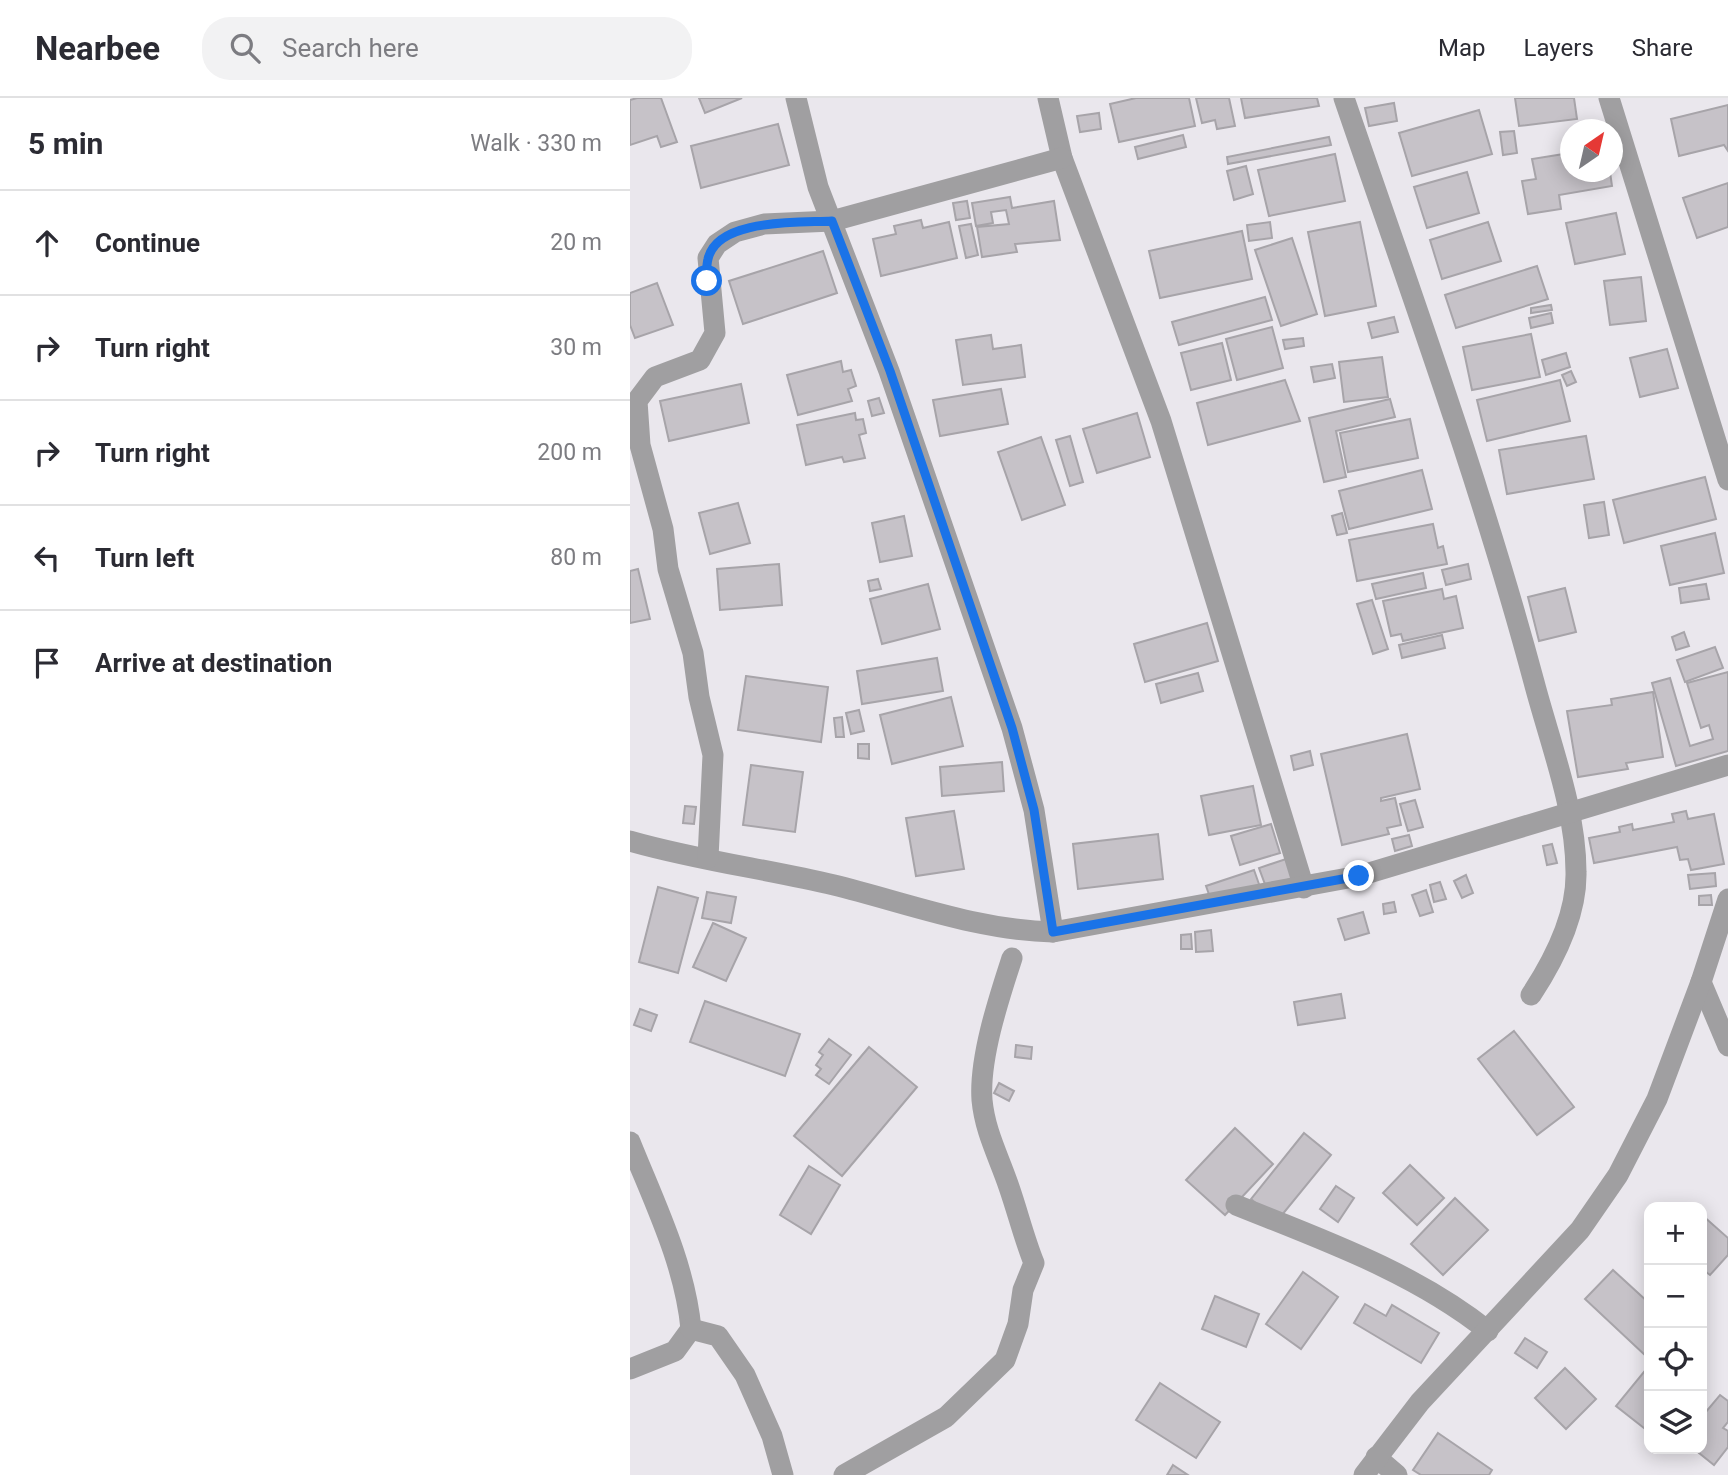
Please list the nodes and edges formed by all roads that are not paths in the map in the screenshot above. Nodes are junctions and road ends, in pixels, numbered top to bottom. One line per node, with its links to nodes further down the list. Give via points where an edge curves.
1 (796, 98): 6 (street, via 818,187)
2 (1048, 98): 5 (street)
3 (1344, 98): 9 (street, via 1510,592)
4 (1609, 98): 7 (street)
5 (1062, 158): 6 (street); 12 (street, via 1161,421)
6 (832, 221): 11 (street, via 764,224 735,232 717,244 708,258 715,333 700,359 655,377 637,401 640,444 663,529 668,569 693,653 713,755); 14 (street, via 890,371 1012,728 1034,810)
7 (1728, 480)
8 (1728, 765): 9 (street)
9 (1569, 813): 12 (street); 17 (street, via 1576,873 1569,912 1554,960)
10 (630, 841): 11 (street)
11 (708, 858): 14 (street, via 834,885 975,923)
12 (1304, 888): 14 (street)
13 (1728, 899): 16 (street)
14 (1053, 932)
15 (1012, 958): 27 (street, via 994,1013 982,1097 988,1135 1034,1263 1023,1290 1018,1324 1005,1360 946,1417)
16 (1701, 982): 18 (street); 19 (street); 23 (street, via 1657,1099 1618,1175 1580,1230)
17 (1531, 995)
18 (1728, 1016)
19 (1728, 1046)
20 (630, 1142): 22 (street, via 679,1271)
21 (1236, 1205): 23 (street, via 1353,1252 1453,1303)
22 (691, 1329): 24 (street, via 675,1351); 26 (street, via 718,1336 745,1375 772,1436)
23 (1488, 1331): 25 (street, via 1420,1402)
24 (630, 1369)
25 (1370, 1466): 28 (street)
26 (783, 1475)
27 (844, 1475)
28 (1397, 1475)

